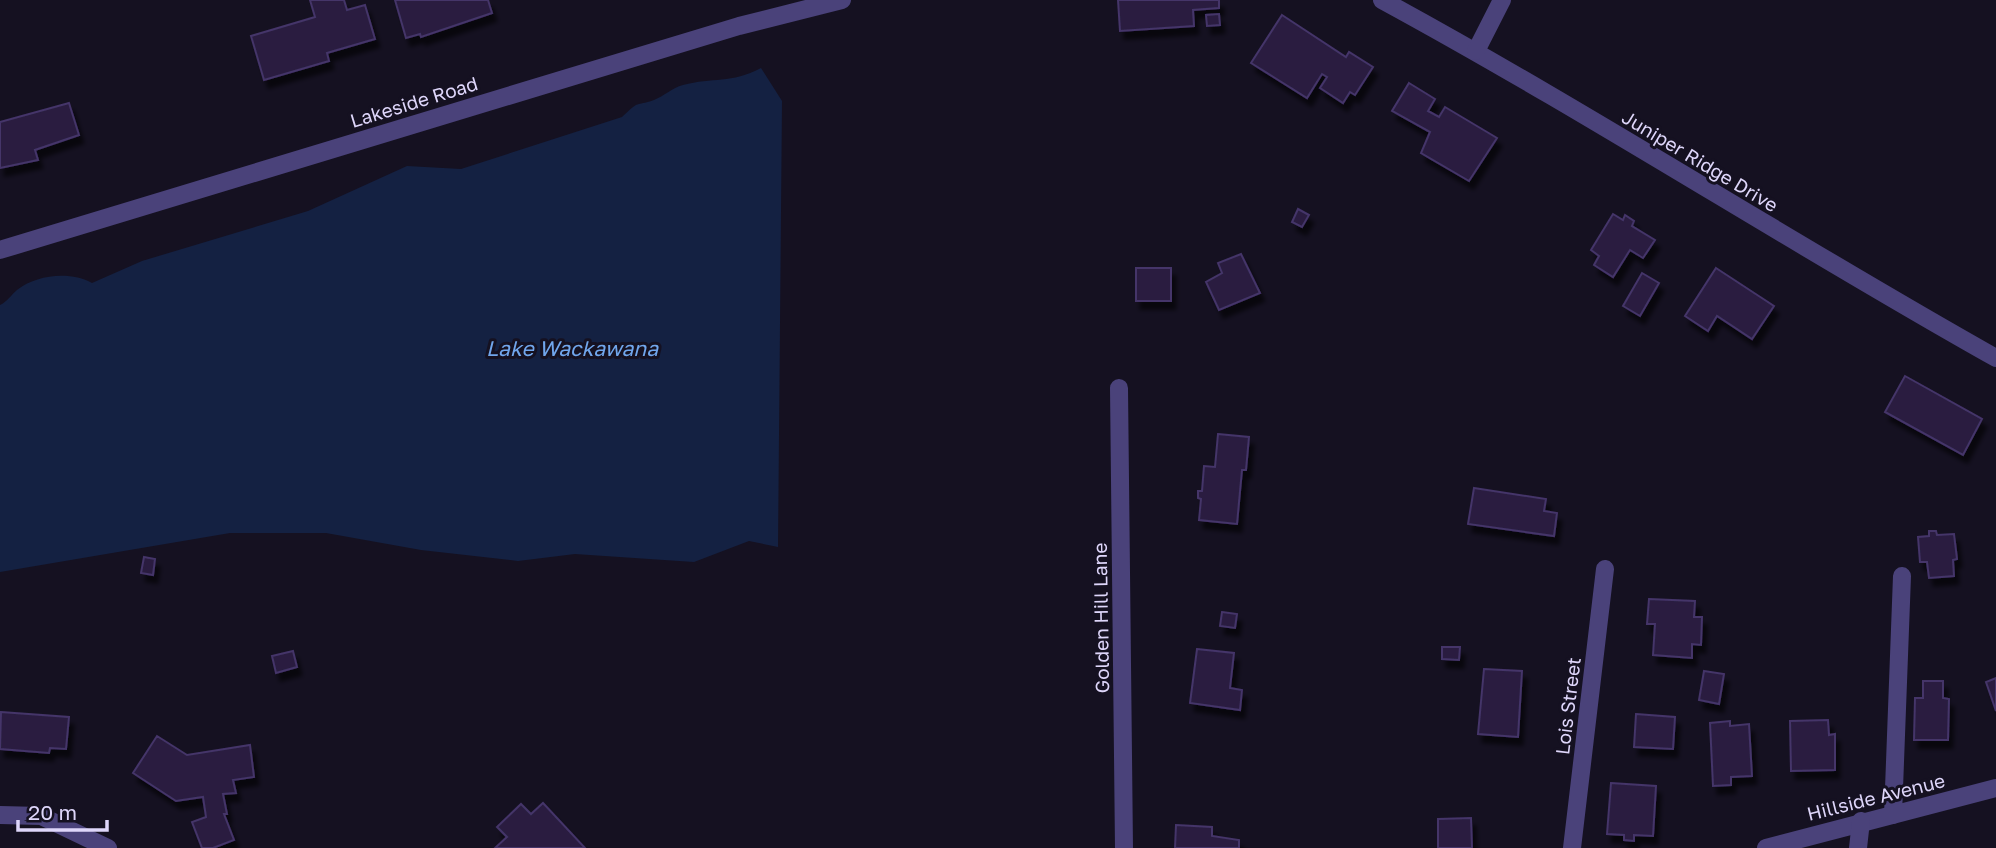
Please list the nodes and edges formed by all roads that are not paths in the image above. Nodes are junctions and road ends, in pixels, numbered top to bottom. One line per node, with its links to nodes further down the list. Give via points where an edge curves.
1 (842, 0): 5 (street, Lakeside Road, via 740,26)
2 (1382, 0): 4 (street, Juniper Ridge Drive)
3 (1502, 0): 4 (street)
4 (1476, 51): 6 (street, Juniper Ridge Drive, via 1863,284)
5 (0, 250)
6 (1996, 358)
7 (1119, 388): 15 (street, Golden Hill Lane)
8 (1605, 569): 16 (street, Lois Street)
9 (1902, 576): 11 (street)
10 (1996, 789): 11 (street, Hillside Avenue)
11 (1893, 815): 13 (street, Hillside Avenue)
12 (0, 816): 14 (street, via 41,816)
13 (1861, 821): 17 (street, Hillside Avenue); 18 (street)
14 (108, 848)
15 (1124, 848)
16 (1572, 848)
17 (1766, 848)
18 (1858, 848)

